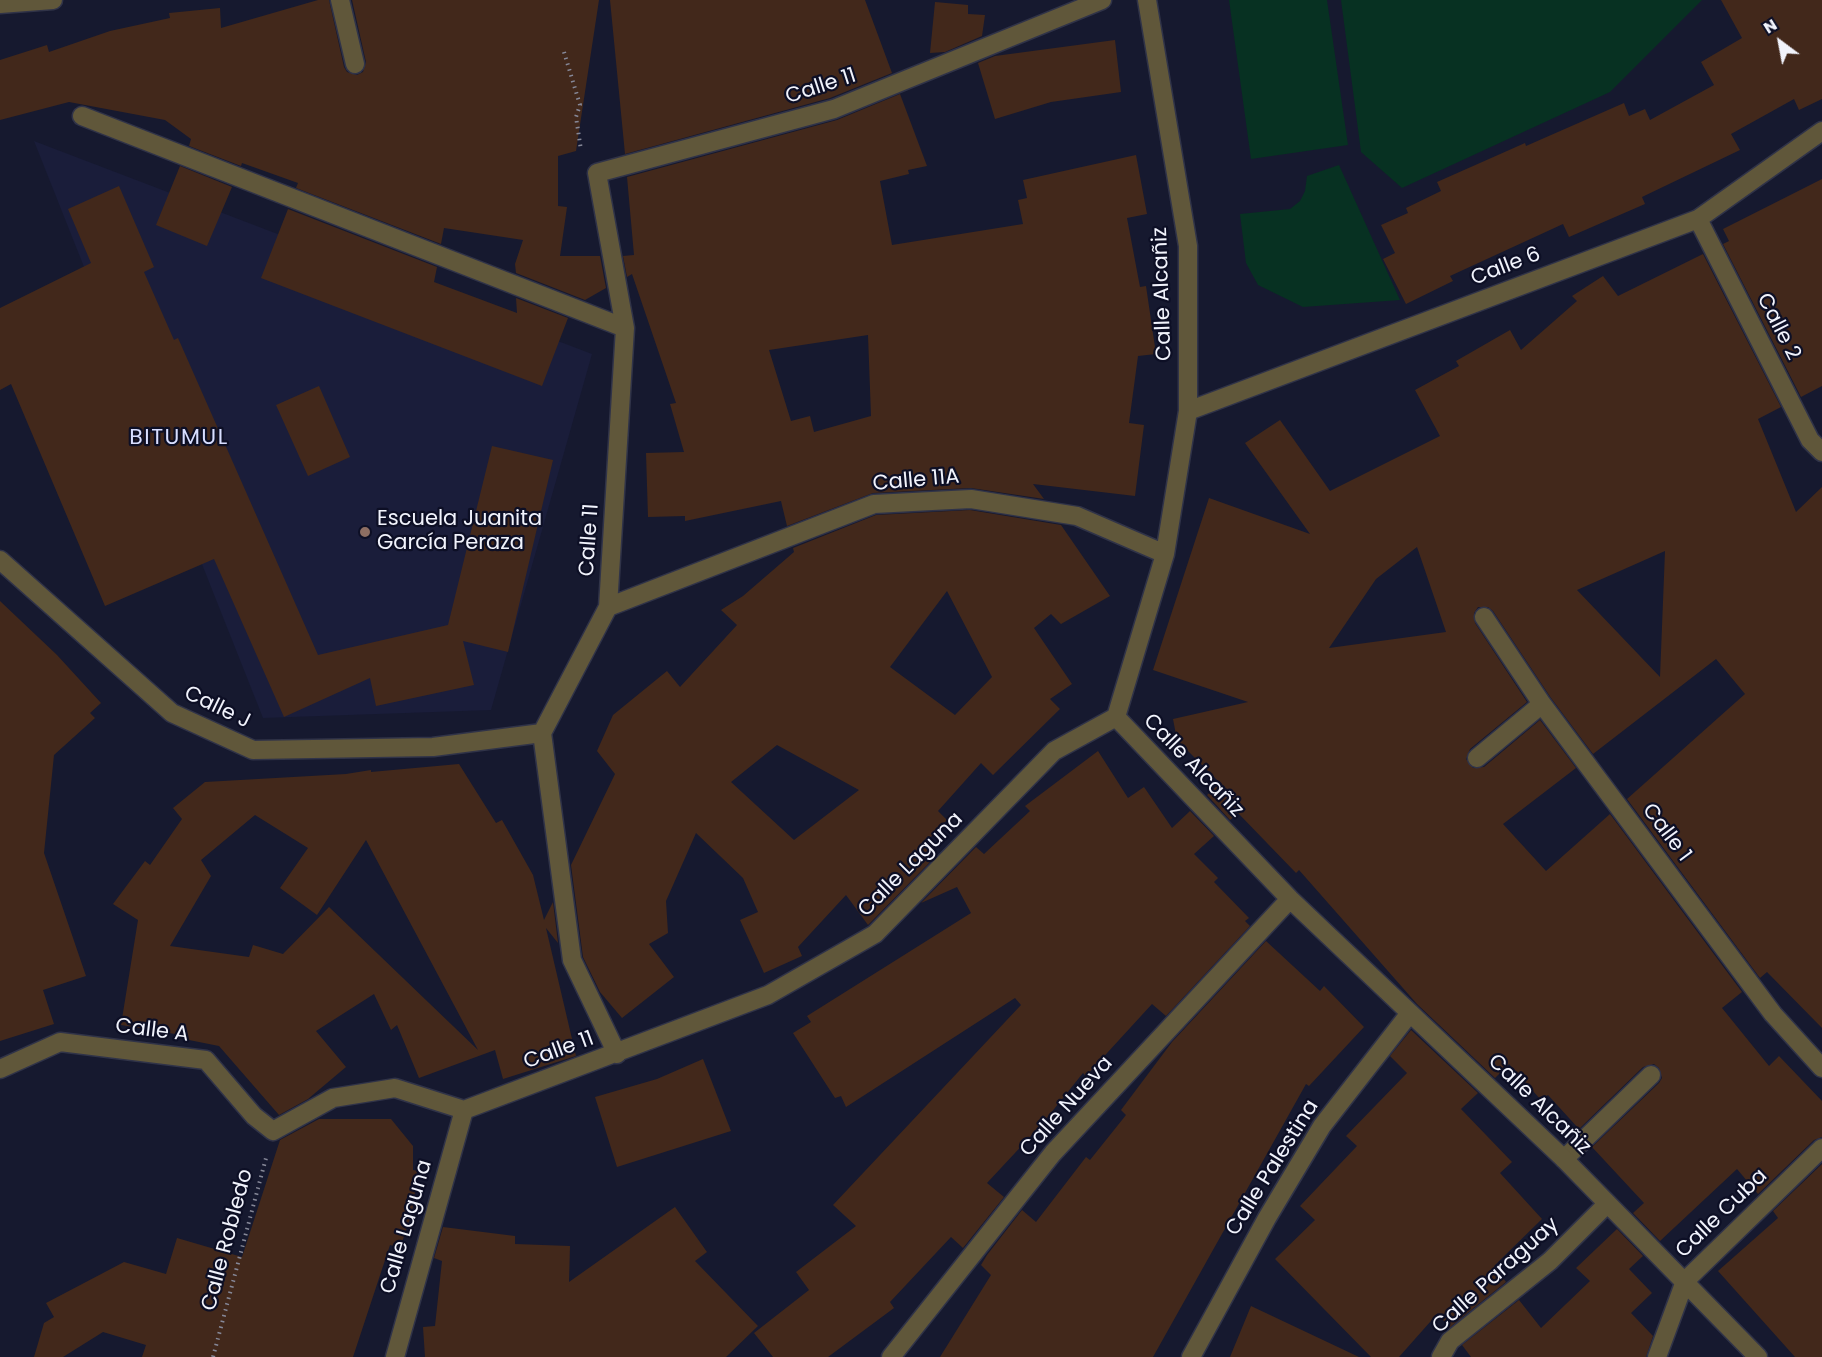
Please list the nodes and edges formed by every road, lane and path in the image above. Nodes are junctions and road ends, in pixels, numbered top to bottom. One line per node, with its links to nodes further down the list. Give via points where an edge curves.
1 (53, 0): 5 (street)
2 (340, 0): 7 (street)
3 (1102, 0): 10 (street, Calle 11, via 834,109)
4 (1147, 0): 13 (street, Calle Alcañiz, via 1188,246)
5 (0, 4)
6 (564, 52): 10 (path, via 579,105 579,147)
7 (355, 64)
8 (82, 116): 12 (street)
9 (1822, 130): 11 (street, Calle 6)
10 (597, 172): 12 (street, Calle 11)
11 (1698, 219): 13 (street, Calle 6); 14 (street, Calle 2, via 1810,440)
12 (626, 328): 17 (street, Calle 11)
13 (1188, 411): 15 (street, Calle Alcañiz)
14 (1822, 452)
15 (1166, 554): 17 (street, Calle 11A, via 1077,516 971,499 874,504); 20 (street, Calle Alcañiz)
16 (0, 560): 21 (street, Calle J, via 172,713 253,750 433,747)
17 (608, 607): 21 (street, Calle 11)
18 (1484, 617): 19 (street, Calle 1)
19 (1542, 704): 22 (street); 26 (street, Calle 1, via 1773,1014)
20 (1116, 717): 23 (street, Calle Alcañiz); 25 (street, Calle Laguna, via 1054,751 876,934 768,995)
21 (542, 733): 25 (street, Calle 11, via 572,960)
22 (1477, 758)
23 (1290, 899): 24 (street, Calle Alcañiz); 37 (street, Calle Nueva, via 1053,1153)
24 (1410, 1013): 32 (street, Calle Alcañiz); 38 (street, Calle Palestina, via 1322,1126)
25 (617, 1054): 29 (street, Calle 11)
26 (1822, 1068)
27 (0, 1069): 30 (street, Calle A, via 60,1042 206,1060 254,1116)
28 (1652, 1075): 32 (street)
29 (464, 1110): 30 (street, via 395,1088 333,1098); 36 (street, Calle Laguna)
30 (273, 1131): 35 (path, Calle Robledo)
31 (1822, 1148): 34 (street, Calle Cuba)
32 (1564, 1159): 33 (street, Calle Alcañiz)
33 (1607, 1204): 34 (street, Calle Alcañiz); 39 (street, Calle Paraguay, via 1550,1261 1450,1341)
34 (1685, 1281): 40 (street, Calle Cuba); 41 (street, Calle Alcañiz)
35 (213, 1357)
36 (395, 1357)
37 (891, 1357)
38 (1191, 1357)
39 (1441, 1357)
40 (1657, 1357)
41 (1758, 1357)

